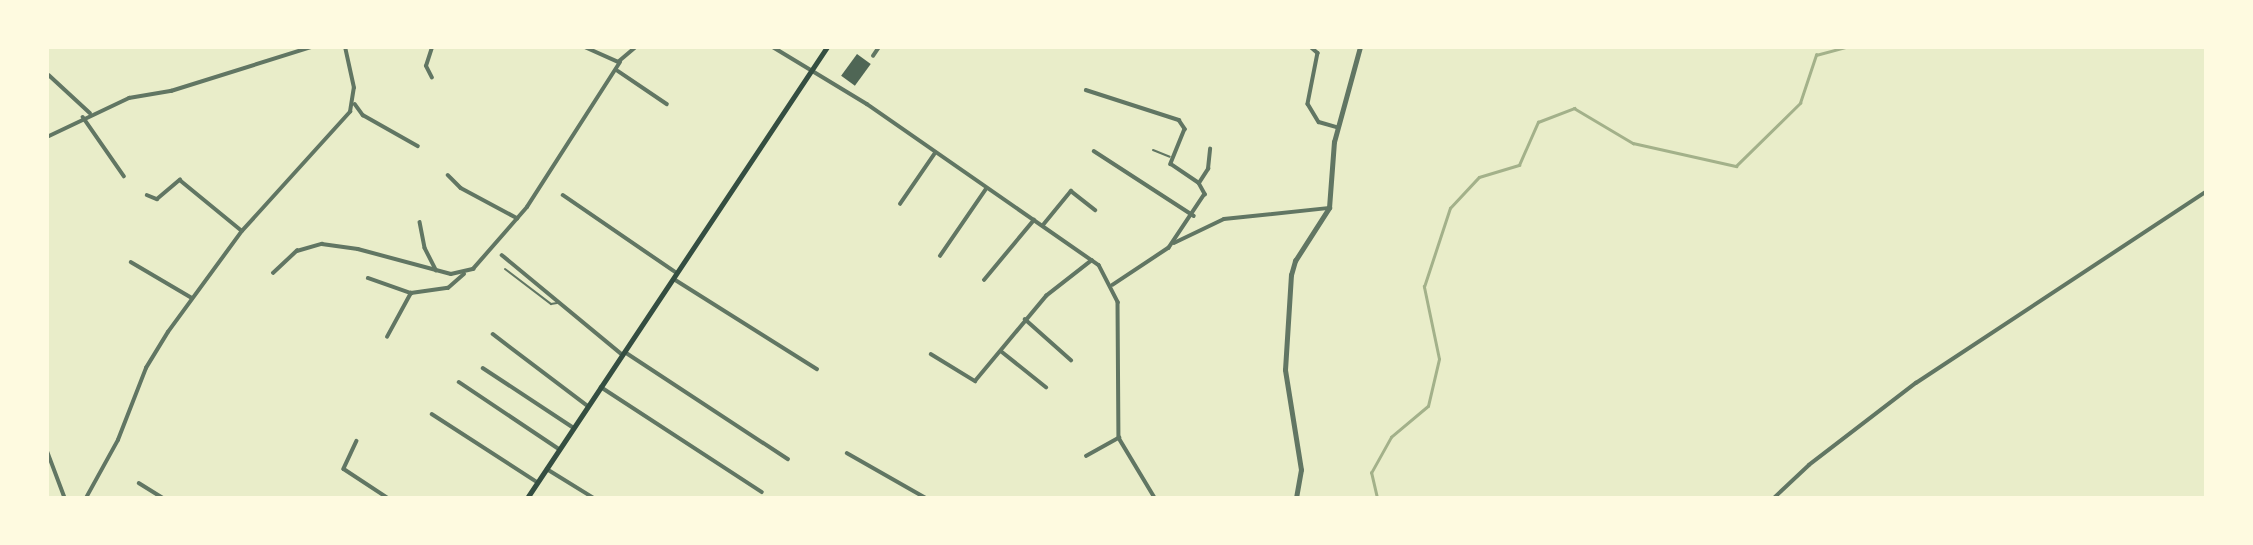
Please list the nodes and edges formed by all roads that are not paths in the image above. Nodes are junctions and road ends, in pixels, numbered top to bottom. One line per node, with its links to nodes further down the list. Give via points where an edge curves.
1 (311, 47): 20 (street, via 171,90 129,97)
2 (345, 47): 18 (street)
3 (432, 47): 16 (street, via 426,66)
4 (585, 47): 12 (street)
5 (636, 47): 12 (street)
6 (773, 47): 13 (street)
7 (827, 47): 13 (main road)
8 (879, 47): 11 (street)
9 (1311, 47): 22 (street, via 1318,53 1308,104 1319,122)
10 (1360, 47): 22 (street)
11 (873, 55)
12 (621, 62): 14 (street)
13 (813, 70): 28 (street); 55 (main road)
14 (618, 71): 19 (street); 41 (street)
15 (49, 75): 20 (street)
16 (432, 78)
17 (1086, 90): 29 (street, via 1179,120 1185,128)
18 (355, 104): 24 (street, via 363,115); 45 (street)
19 (667, 104)
20 (90, 113): 21 (street)
21 (83, 117): 23 (street); 31 (street)
22 (1337, 127): 38 (street)
23 (47, 137)
24 (418, 146)
25 (1210, 149): 32 (street, via 1208,169)
26 (1153, 150): 29 (lane)
27 (1094, 151): 40 (street)
28 (935, 153): 33 (street); 37 (street)
29 (1170, 157): 32 (street, via 1176,169)
30 (448, 175): 41 (street, via 461,188)
31 (124, 176)
32 (1199, 183): 40 (street, via 1205,194)
33 (986, 189): 42 (street); 48 (street)
34 (2206, 192): 97 (street, via 1916,383)
35 (147, 195): 45 (street, via 158,199 180,180)
36 (564, 195): 55 (street)
37 (900, 204)
38 (1329, 208): 46 (street, via 1224,219); 96 (street, via 1295,261 1292,275 1285,370 1301,470)
39 (1095, 210): 44 (street, via 1071,191)
40 (1194, 216): 46 (street)
41 (518, 218): 54 (street, via 482,261)
42 (1035, 220): 44 (street); 57 (street)
43 (420, 222): 52 (street, via 428,259)
44 (1043, 225): 49 (street)
45 (242, 231): 60 (street)
46 (1174, 243): 58 (street)
47 (502, 255): 61 (street)
48 (940, 256)
49 (1093, 259): 58 (street); 62 (street)
50 (131, 262): 60 (street)
51 (505, 269): 61 (lane, via 551,304)
52 (438, 271): 53 (street, via 322,244 297,251); 54 (street)
53 (273, 273)
54 (464, 274): 59 (street, via 447,288)
55 (676, 276): 66 (main road); 70 (street)
56 (368, 278): 59 (street)
57 (984, 280)
58 (1112, 285): 77 (street, via 1119,317)
59 (411, 293): 64 (street)
60 (192, 298): 89 (street, via 146,368 118,440)
61 (556, 303): 66 (street)
62 (1025, 318): 65 (street); 68 (street)
63 (493, 334): 74 (street)
64 (387, 337)
65 (1001, 351): 67 (street, via 975,381); 73 (street)
66 (624, 354): 72 (main road); 83 (street)
67 (931, 354)
68 (1071, 360)
69 (483, 368): 76 (street)
70 (817, 369)
71 (459, 382): 79 (street)
72 (601, 387): 74 (main road); 87 (street)
73 (1046, 387)
74 (589, 406): 76 (main road)
75 (432, 414): 85 (street)
76 (574, 428): 79 (main road)
77 (1119, 438): 82 (street); 95 (street)
78 (357, 441): 91 (street, via 344,469)
79 (559, 449): 84 (main road)
80 (47, 450): 88 (street)
81 (847, 453): 94 (street)
82 (1086, 456)
83 (788, 459)
84 (547, 469): 85 (main road); 93 (street)
85 (537, 482): 92 (main road)
86 (139, 483): 90 (street)
87 (762, 492)
88 (65, 498)
89 (86, 498)
90 (163, 498)
91 (388, 498)
92 (527, 498)
93 (594, 498)
94 (926, 498)
95 (1155, 498)
96 (1296, 498)
97 (1774, 498)

